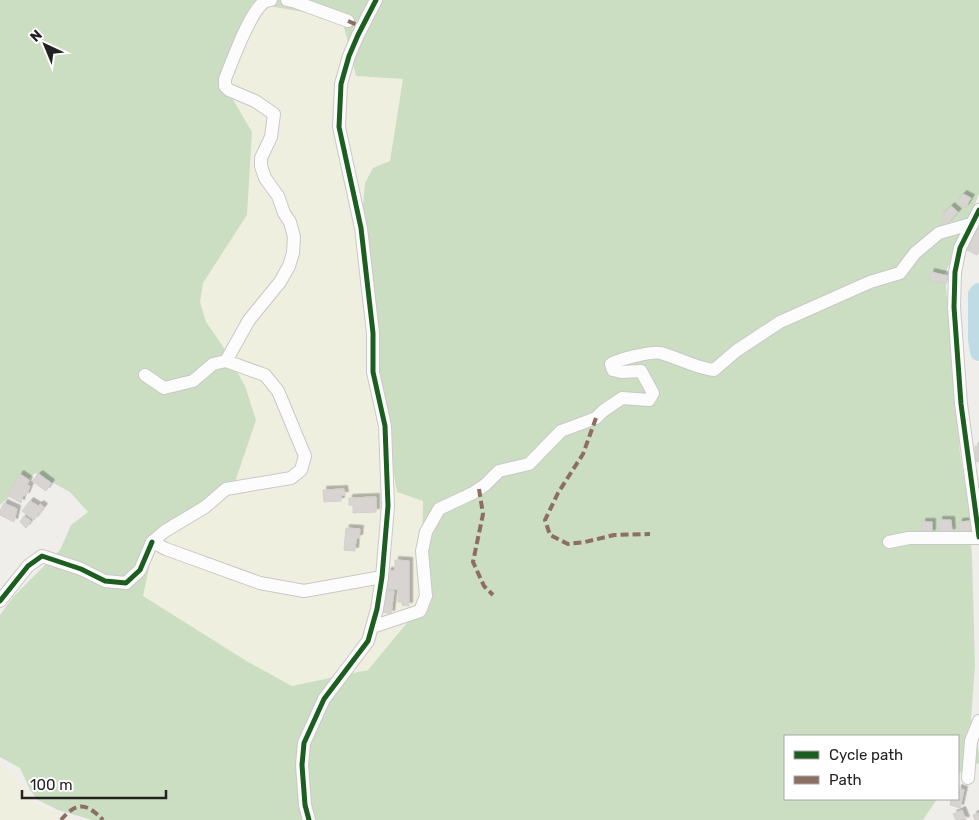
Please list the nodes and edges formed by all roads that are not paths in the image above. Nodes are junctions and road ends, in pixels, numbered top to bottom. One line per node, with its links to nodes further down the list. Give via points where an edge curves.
1 (271, 0): 7 (street, via 264,2 256,11 240,39 225,86 274,114 271,137 261,158 261,166 290,222 293,252 280,282 249,320)
2 (286, 0): 4 (street)
3 (376, 0): 12 (street, via 349,56 342,84 339,127 361,228 373,333 373,372 385,426 388,506)
4 (348, 21)
5 (979, 210): 6 (street)
6 (971, 224): 9 (street, via 960,248 954,307 961,404); 14 (street, via 939,233 915,253 900,273 870,282 780,322 714,370 659,353 618,359 611,364 613,370 641,371 653,392 649,400 622,398 596,418 561,431 529,464 499,471 473,493 439,509 426,532 422,551 426,596 420,611)
7 (226, 361): 8 (street, via 213,364 193,381 164,388); 10 (street, via 265,375 278,391 305,456 301,470 291,478 226,489)
8 (144, 375)
9 (979, 538): 11 (street, via 909,538)
10 (152, 542): 12 (street, via 260,583 304,591); 13 (street, via 140,570 126,583 105,581 42,556 28,566)
11 (889, 542)
12 (382, 577): 14 (street)
13 (0, 601)
14 (372, 626): 17 (street, via 368,641 324,699 304,743 302,765)
15 (979, 721): 16 (street, via 971,741)
16 (968, 778)
17 (309, 820)

